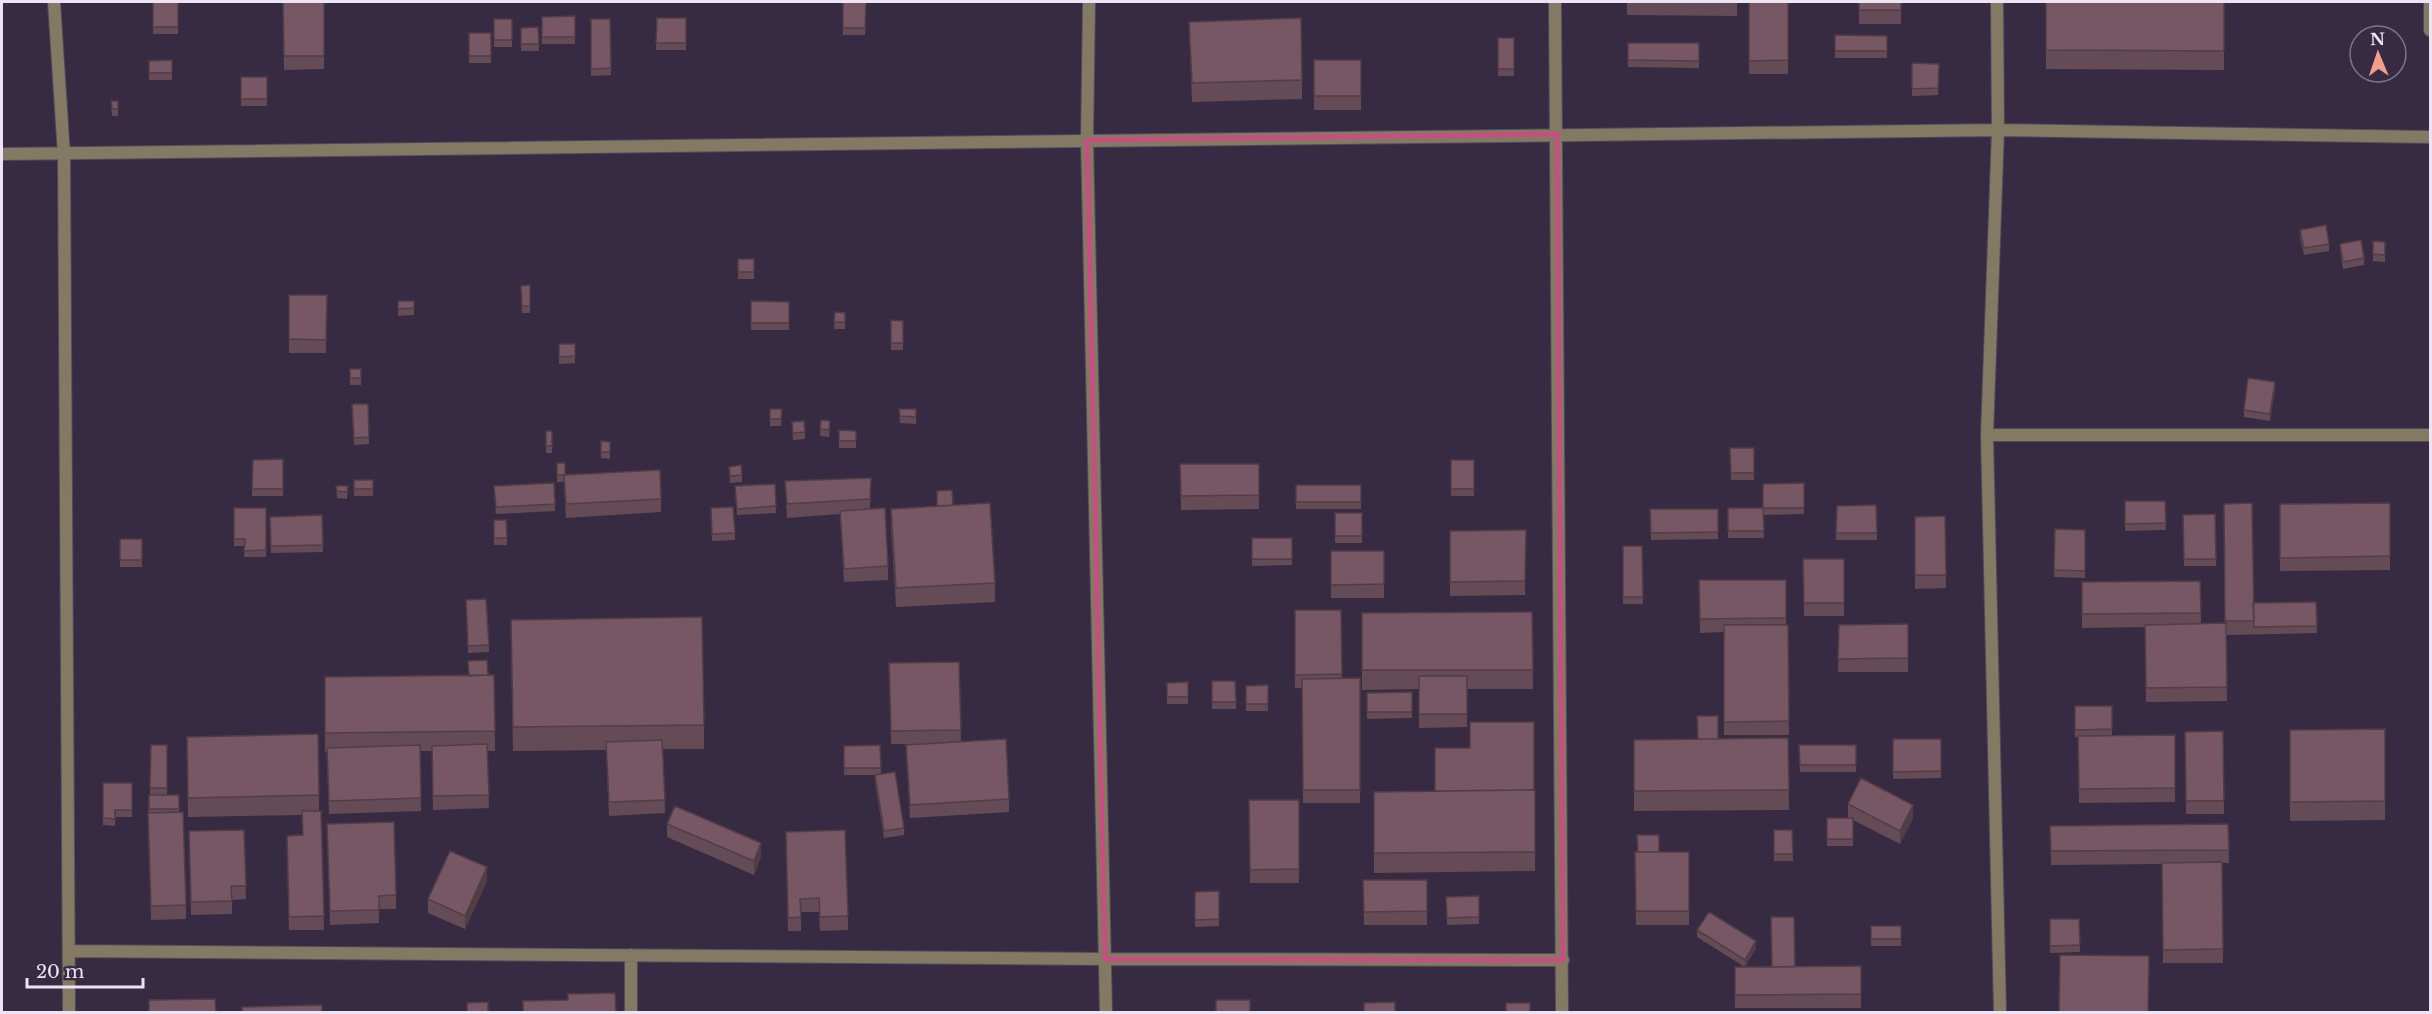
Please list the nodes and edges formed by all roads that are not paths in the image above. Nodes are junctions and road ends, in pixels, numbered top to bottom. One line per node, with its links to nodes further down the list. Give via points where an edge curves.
1 (54, 2): 12 (street)
2 (1089, 2): 10 (street)
3 (1555, 2): 8 (street)
4 (1997, 2): 7 (street)
5 (2430, 2): 6 (street)
6 (2430, 30)
7 (1998, 130): 8 (street); 9 (street); 13 (street)
8 (1557, 134): 10 (street); 18 (street)
9 (2430, 137)
10 (1087, 140): 12 (street); 17 (street)
11 (2, 154): 12 (street)
12 (64, 154): 15 (street)
13 (1988, 435): 14 (street); 23 (street)
14 (2430, 435)
15 (70, 951): 16 (street); 19 (street)
16 (631, 955): 17 (street); 20 (street)
17 (1105, 959): 18 (street); 21 (street)
18 (1563, 960): 22 (street)
19 (69, 1012)
20 (631, 1012)
21 (1106, 1012)
22 (1562, 1012)
23 (2000, 1012)

